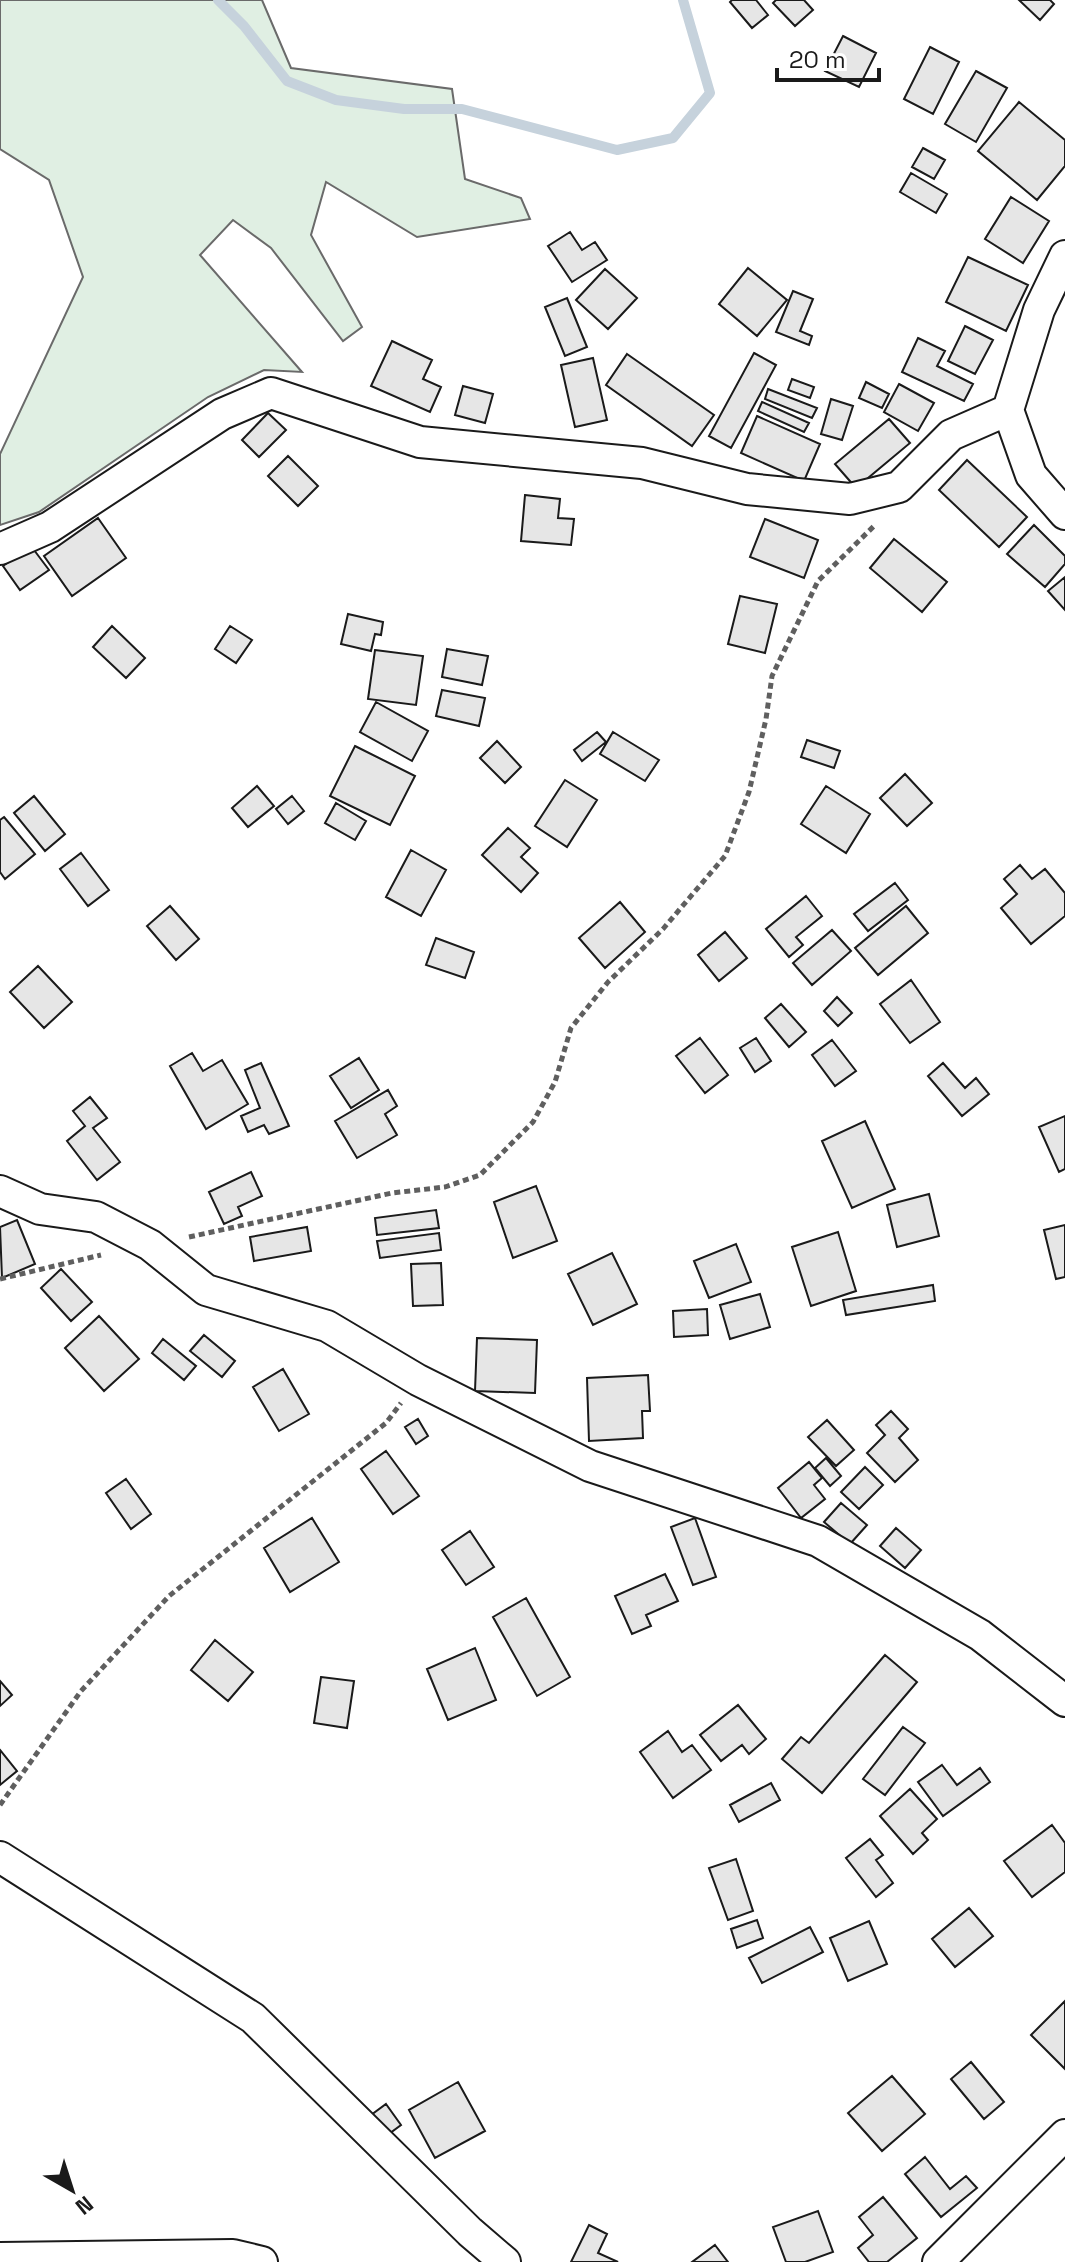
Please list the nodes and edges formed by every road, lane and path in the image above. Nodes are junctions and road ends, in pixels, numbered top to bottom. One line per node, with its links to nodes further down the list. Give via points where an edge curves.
1 (1065, 256): 2 (street, via 1039,310)
2 (1008, 410): 3 (street, via 1031,475); 5 (street, via 951,435 899,487 850,499 747,489 642,463 420,442 271,393 222,414 50,527)
3 (1065, 514)
4 (878, 522): 7 (path, via 818,581 772,676 749,792 725,856 571,1028 555,1082 533,1122 480,1175 445,1187 392,1193)
5 (0, 549)
6 (0, 1191): 7 (street, via 40,1209 96,1217)
7 (150, 1245): 8 (path); 9 (street, via 206,1290 327,1326)
8 (0, 1279)
9 (418, 1380): 10 (street, via 590,1466 818,1541 980,1635); 11 (path, via 386,1423 169,1596 81,1691)
10 (1065, 1701)
11 (0, 1805)
12 (0, 1857): 16 (street, via 253,2018)
13 (1065, 2135): 17 (street)
14 (0, 2258): 15 (street, via 233,2255)
15 (262, 2262)
16 (505, 2262)
17 (938, 2262)

